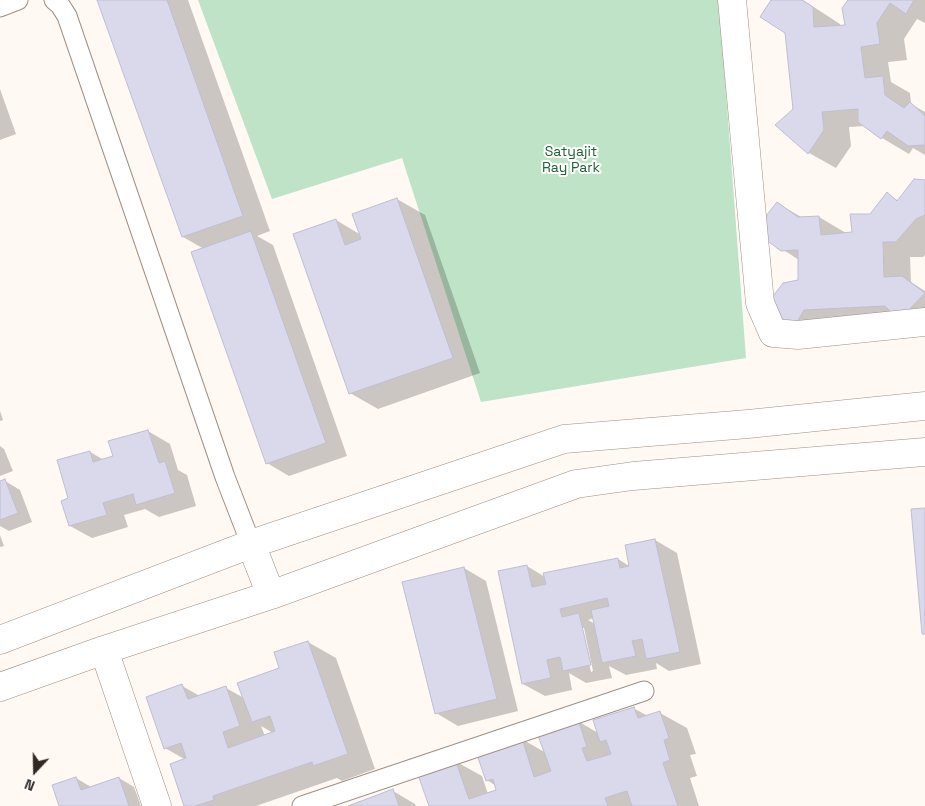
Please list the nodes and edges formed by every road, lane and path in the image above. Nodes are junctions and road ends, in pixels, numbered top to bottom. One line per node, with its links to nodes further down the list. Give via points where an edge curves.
1 (18, 0): 4 (lane)
2 (54, 0): 10 (lane, via 68,16)
3 (732, 0): 5 (street, via 760,303 773,333 798,335)
4 (0, 7)
5 (925, 322)
6 (925, 406): 7 (street)
7 (748, 424): 9 (street); 10 (street, via 564,439)
8 (925, 452): 9 (street)
9 (752, 466): 11 (street, via 576,484)
10 (251, 544): 11 (street); 12 (street)
11 (271, 595): 13 (street)
12 (0, 640)
13 (104, 650): 14 (street); 16 (street)
14 (0, 687)
15 (644, 691): 17 (lane)
16 (157, 806)
17 (302, 806)

